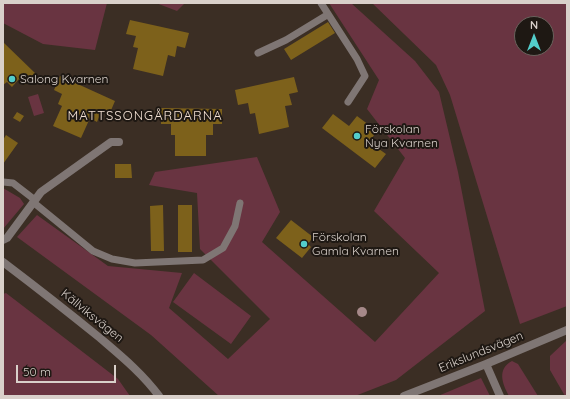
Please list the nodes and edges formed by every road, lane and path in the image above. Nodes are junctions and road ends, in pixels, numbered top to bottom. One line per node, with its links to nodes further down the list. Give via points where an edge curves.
1 (321, 3): 2 (lane)
2 (327, 15): 3 (lane, via 286,40); 4 (lane, via 357,59 365,76)
3 (258, 53)
4 (348, 102)
5 (119, 142): 7 (street, via 111,142 41,192)
6 (3, 182): 7 (lane, via 13,183)
7 (34, 201): 8 (lane, via 93,251 112,259 135,263 203,260 223,248 235,226); 9 (street)
8 (240, 203)
9 (3, 240)
10 (3, 262): 13 (street, Källviksvägen, via 120,355 143,376)
11 (567, 330): 12 (street, Erikslundsvägen)
12 (486, 364): 14 (street, Erikslundsvägen); 15 (street)
13 (159, 396)
14 (404, 396)
15 (500, 396)

